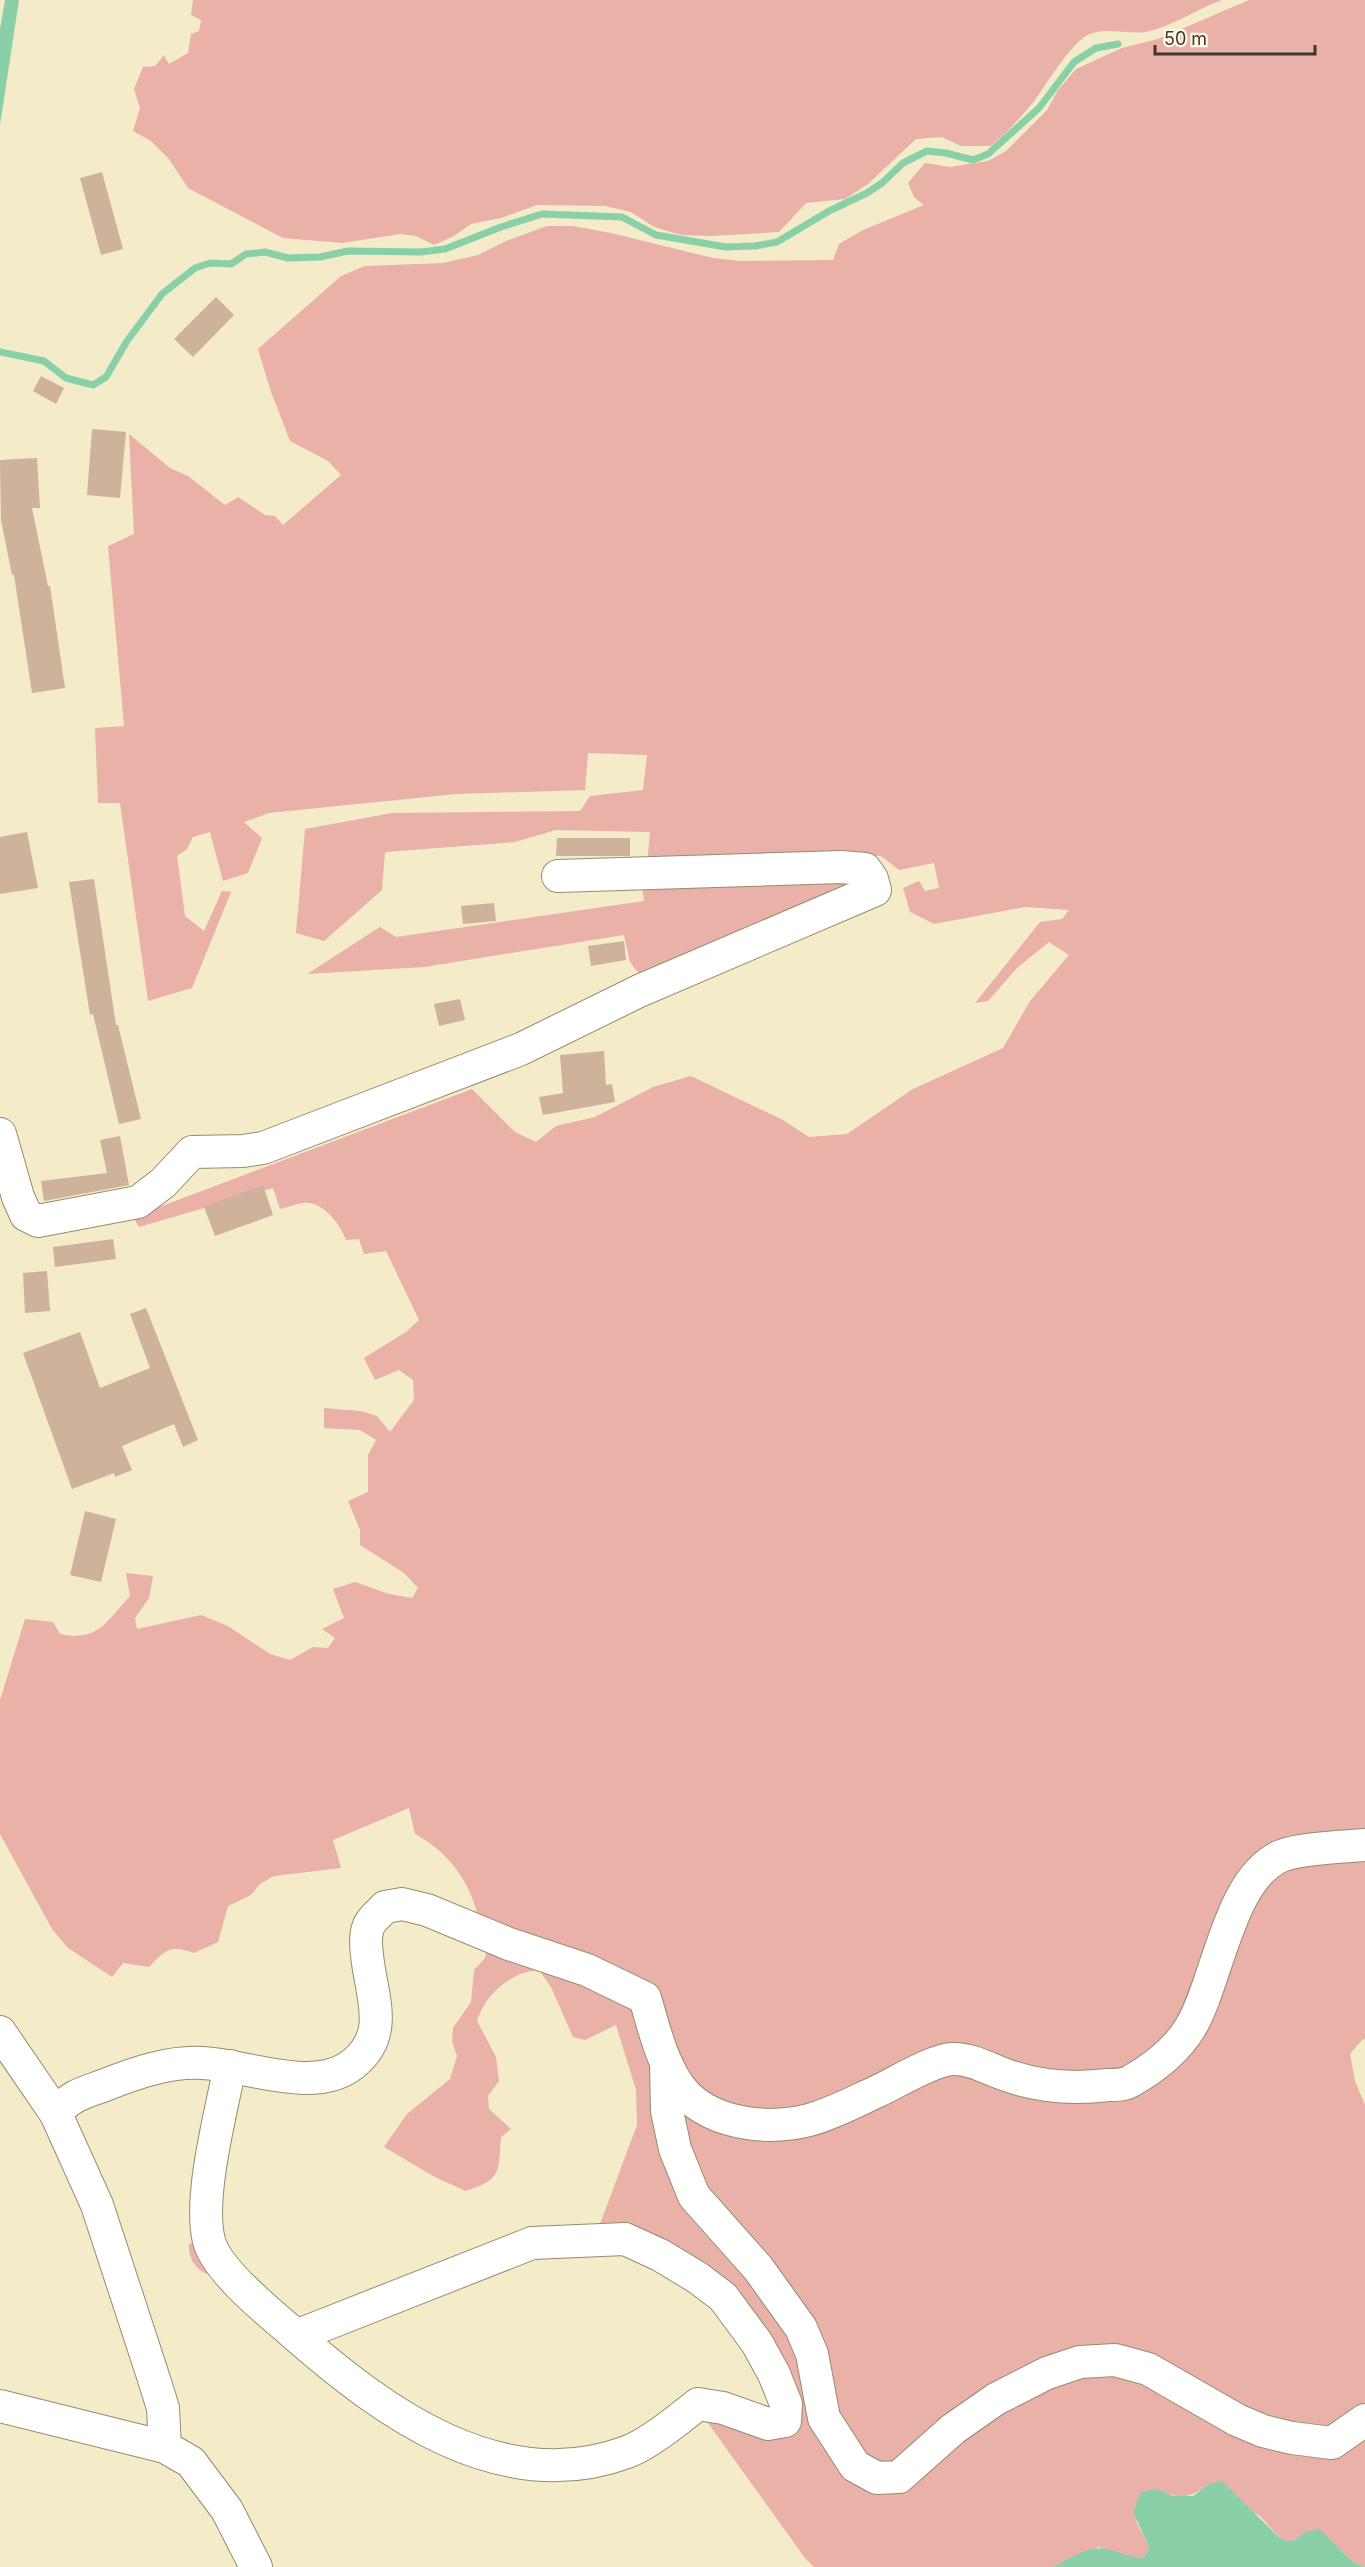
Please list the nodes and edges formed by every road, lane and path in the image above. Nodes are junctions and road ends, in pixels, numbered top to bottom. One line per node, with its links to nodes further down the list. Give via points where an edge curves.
1 (558, 876): 2 (street, via 840,867 865,869 874,890 639,991 521,1049 263,1148 192,1152 138,1203 38,1221 26,1215)
2 (0, 1134)
3 (1365, 1845): 5 (street, via 1281,1856 1261,1870 1233,1917 1190,2028 1170,2054 1129,2083 1079,2088 1038,2083 951,2059 809,2120 774,2125 719,2116 696,2103)
4 (0, 2032): 7 (street)
5 (666, 2064): 6 (street, via 645,1998 586,1970 402,1904 385,1906 368,1927 366,1946 377,2020 375,2038 352,2066 312,2079); 10 (street, via 667,2111 675,2149 694,2196 758,2268 801,2328 812,2354 824,2418 855,2466 877,2478 899,2477 953,2429 996,2399 1047,2373 1080,2362 1115,2360 1148,2369 1237,2420 1292,2438 1332,2443)
6 (230, 2066): 7 (street, via 171,2065 66,2100); 8 (street, via 205,2208 210,2242 227,2272)
7 (56, 2114): 11 (street, via 97,2205 152,2373 163,2408)
8 (296, 2336): 8 (street, via 377,2400 426,2431 469,2451 507,2460 551,2465 594,2461 628,2452 698,2404 723,2408 768,2424 785,2421 786,2404 774,2374 723,2297 660,2255 626,2239 532,2243)
9 (0, 2406): 11 (street)
10 (1365, 2420)
11 (165, 2447): 12 (street, via 191,2462 207,2481 227,2510)
12 (256, 2567)

